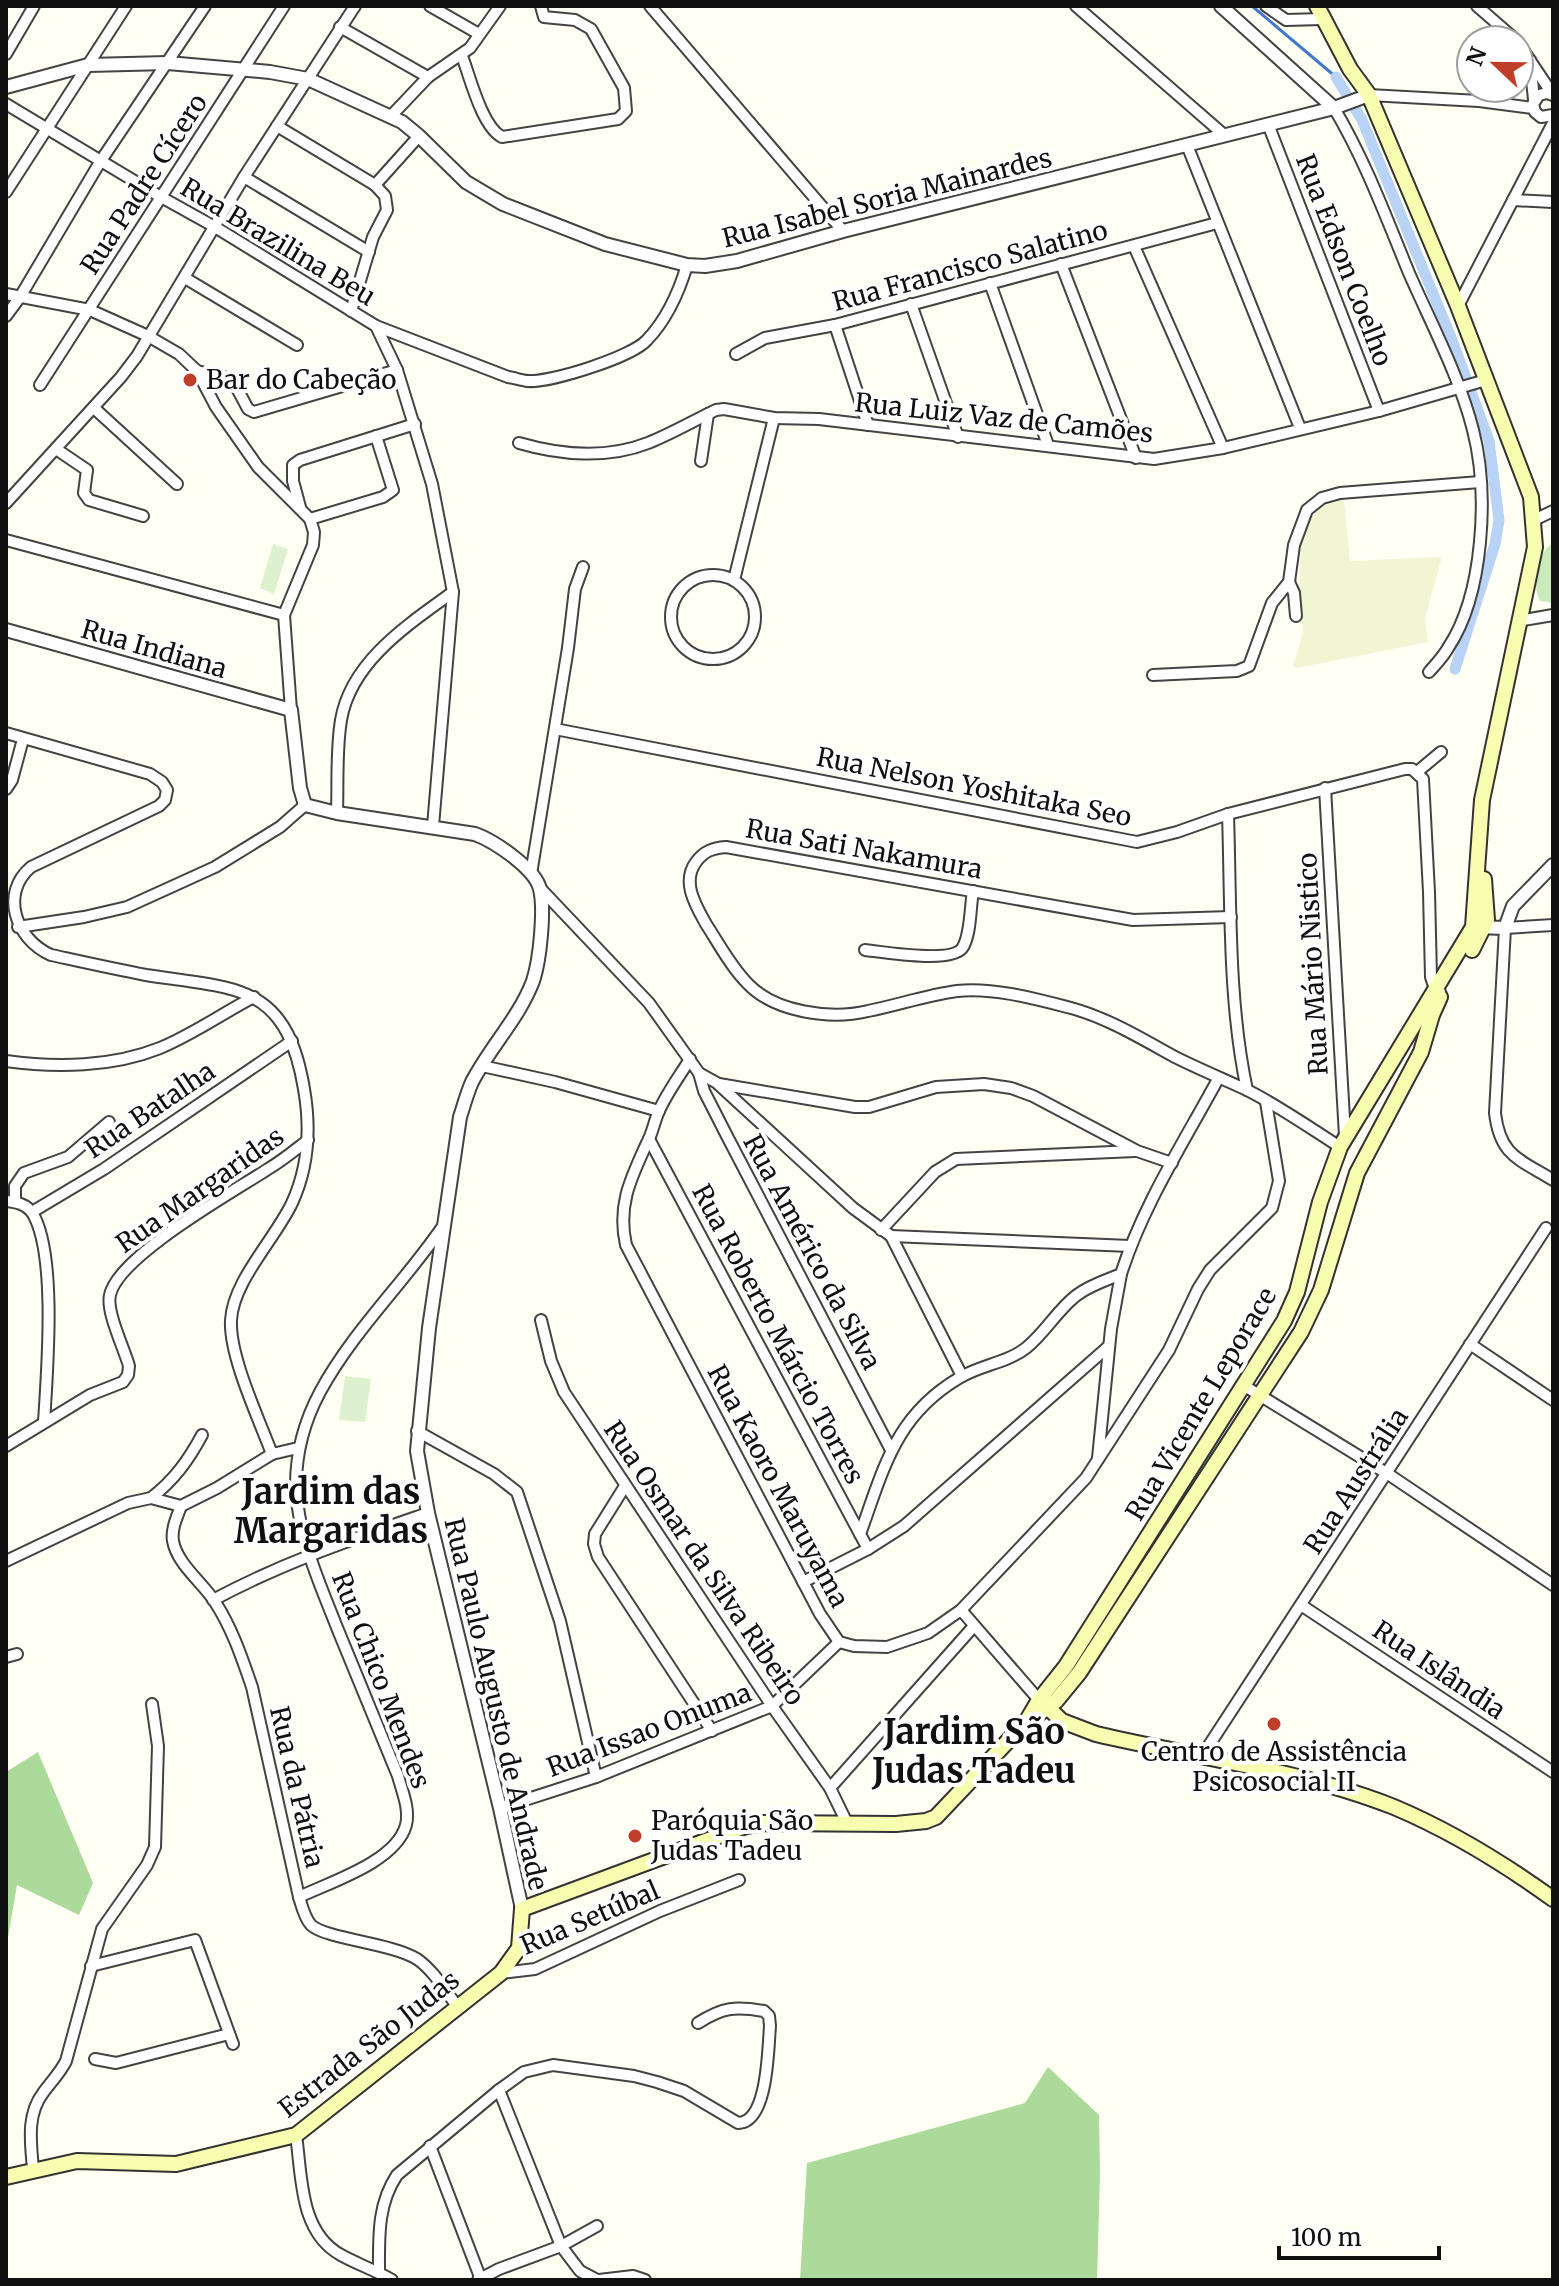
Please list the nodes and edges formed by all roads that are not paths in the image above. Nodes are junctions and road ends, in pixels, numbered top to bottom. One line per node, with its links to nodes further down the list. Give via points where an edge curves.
1 (34, 6): 18 (street)
2 (126, 6): 21 (street)
3 (205, 6): 20 (street)
4 (284, 6): 23 (street, Rua Padre Cícero)
5 (355, 6): 16 (street)
6 (500, 6): 17 (street)
7 (541, 6): 19 (street, via 544,17 575,20 591,29 624,88 626,111 618,119 502,137 485,117)
8 (650, 6): 52 (street)
9 (1076, 6): 39 (street)
10 (1221, 6): 31 (street)
11 (1266, 6): 14 (street, via 1286,20)
12 (1477, 6): 15 (street)
13 (433, 7): 17 (street)
14 (1319, 12): 28 (main road)
15 (1497, 24)
16 (340, 27): 24 (street); 25 (street)
17 (479, 34): 19 (street)
18 (7, 48)
19 (462, 56): 24 (street)
20 (168, 63): 21 (street, Rua Isabel Soria Mainardes); 23 (street, Rua Isabel Soria Mainardes); 43 (street)
21 (88, 65): 26 (street, Rua Isabel Soria Mainardes); 38 (street)
22 (1535, 66): 27 (street)
23 (244, 70): 25 (street, Rua Isabel Soria Mainardes); 47 (street, Rua Padre Cícero)
24 (428, 77): 34 (street)
25 (308, 79): 34 (street, Rua Isabel Soria Mainardes); 37 (street)
26 (6, 87)
27 (1553, 95): 32 (street, via 1543,93)
28 (1364, 96): 31 (street, Rua Isabel Soria Mainardes); 32 (street); 62 (main road)
29 (1535, 100): 32 (street)
30 (6, 104): 38 (street, Rua Brazilina Beu)
31 (1339, 106): 36 (street, Rua Isabel Soria Mainardes); 74 (street)
32 (1536, 108): 33 (street); 42 (street, via 1543,125)
33 (1553, 115)
34 (391, 116): 40 (street, Rua Isabel Soria Mainardes)
35 (1553, 123): 42 (street)
36 (1268, 124): 39 (street, Rua Isabel Soria Mainardes); 76 (street, Rua Edson Coelho)
37 (277, 126): 44 (street); 45 (street)
38 (46, 128): 43 (street, Rua Brazilina Beu); 46 (street)
39 (1223, 134): 41 (street, Rua Isabel Soria Mainardes)
40 (419, 136): 45 (street); 56 (street, Rua Isabel Soria Mainardes, via 466,182 503,204 605,244)
41 (1187, 145): 50 (street); 52 (street, Rua Isabel Soria Mainardes)
42 (1538, 150): 48 (street)
43 (100, 162): 47 (street, Rua Brazilina Beu); 60 (street)
44 (244, 177): 51 (street); 54 (street)
45 (375, 185): 54 (street, via 385,196 387,210)
46 (6, 192)
47 (161, 197): 51 (street, Rua Brazilina Beu); 63 (street, Rua Padre Cícero)
48 (1513, 200): 49 (street); 62 (street)
49 (1553, 202)
50 (1217, 223): 53 (street, Rua Francisco Salatino); 81 (street)
51 (215, 227): 57 (street); 64 (street, Rua Brazilina Beu)
52 (843, 231): 56 (street, Rua Isabel Soria Mainardes, via 737,261)
53 (1134, 246): 55 (street, Rua Francisco Salatino); 86 (street)
54 (369, 252): 64 (street)
55 (1061, 264): 58 (street, Rua Francisco Salatino); 88 (street)
56 (687, 265): 67 (street, via 675,301 646,343 551,378 508,377)
57 (185, 278): 68 (street); 69 (street)
58 (990, 283): 61 (street, Rua Francisco Salatino); 85 (street)
59 (6, 294): 60 (street)
60 (20, 297): 63 (street); 65 (street)
61 (911, 304): 66 (street, Rua Francisco Salatino); 83 (street)
62 (1458, 306): 74 (main road)
63 (90, 310): 68 (street); 73 (street, Rua Padre Cícero)
64 (351, 311): 67 (street, Rua Brazilina Beu)
65 (6, 316)
66 (835, 325): 70 (street, Rua Francisco Salatino, via 765,338); 80 (street)
67 (376, 326): 71 (street, Rua Brazilina Beu)
68 (148, 336): 72 (street); 75 (street)
69 (297, 345)
70 (736, 354)
71 (397, 370): 72 (street, via 254,412 232,379); 79 (street, Rua Brazilina Beu)
72 (197, 371): 93 (street, via 258,467)
73 (40, 385)
74 (1471, 385): 76 (street, Rua Luiz Vaz de Camões); 90 (street); 97 (main road, via 1531,497)
75 (94, 408): 87 (street); 91 (street)
76 (1379, 411): 81 (street, Rua Luiz Vaz de Camões)
77 (708, 414): 78 (street, Rua Luiz Vaz de Camões, via 724,409); 84 (street, Rua Luiz Vaz de Camões, via 630,448 569,454); 89 (street)
78 (774, 418): 80 (street, Rua Luiz Vaz de Camões); 100 (street)
79 (415, 424): 82 (street); 102 (street, Rua Brazilina Beu)
80 (868, 425): 83 (street, Rua Luiz Vaz de Camões)
81 (1300, 428): 86 (street, Rua Luiz Vaz de Camões)
82 (376, 436): 93 (street, via 293,465); 96 (street, via 393,490)
83 (958, 437): 85 (street, Rua Luiz Vaz de Camões)
84 (519, 443)
85 (1048, 445): 88 (street, Rua Luiz Vaz de Camões)
86 (1223, 448): 88 (street, Rua Luiz Vaz de Camões)
87 (56, 449): 92 (street); 95 (street, via 87,470 84,493 89,500)
88 (1136, 458)
89 (701, 461)
90 (1480, 482): 101 (street, via 1322,498 1307,510 1299,527); 108 (street, via 1482,522 1472,583 1449,647)
91 (177, 484)
92 (6, 503)
93 (300, 509): 96 (street)
94 (1553, 511): 97 (street)
95 (143, 516)
96 (310, 519): 103 (street, via 313,545)
97 (1534, 520): 106 (main road, via 1535,547)
98 (6, 540): 103 (street)
99 (583, 567): 111 (street, via 575,589)
100 (734, 580): 100 (street, via 707,574 683,587 675,599 671,612 677,639 699,657 726,657 739,651 754,628 753,600)
101 (1289, 582): 105 (street); 109 (street, via 1272,603 1245,669)
102 (453, 592): 119 (street, via 395,634 353,686 341,720); 121 (street, Rua Brazilina Beu)
103 (284, 615): 110 (street)
104 (1553, 615): 106 (street)
105 (1296, 616)
106 (1518, 621): 129 (main road, via 1482,800)
107 (6, 630): 110 (street, Rua Indiana)
108 (1429, 672)
109 (1153, 675)
110 (291, 710): 118 (street)
111 (555, 729): 120 (street, Rua Nelson Yoshitaka Seo, via 1126,841 1154,839); 123 (street)
112 (6, 733): 113 (street)
113 (23, 739): 117 (street); 128 (street, via 150,774 167,790 159,806 19,875 10,896)
114 (1441, 752): 115 (street)
115 (1420, 776): 116 (street, Rua Nelson Yoshitaka Seo, via 1405,769); 132 (street, via 1431,977)
116 (1325, 788): 120 (street, Rua Nelson Yoshitaka Seo); 151 (street, Rua Mário Nistico)
117 (6, 789)
118 (305, 805): 119 (street); 128 (street, via 215,867 127,907)
119 (337, 813): 121 (street)
120 (1228, 814): 126 (street)
121 (433, 826): 123 (street, via 490,840)
122 (1553, 865): 130 (street, via 1513,906)
123 (531, 874): 124 (street)
124 (540, 888): 138 (street, Rua Américo da Silva, via 649,1003); 140 (street, Rua Paulo Augusto de Andrade, via 540,945 532,981)
125 (973, 891): 126 (street, Rua Sati Nakamura, via 1133,920); 131 (street, via 961,951 937,956); 142 (street, Rua Sati Nakamura, via 726,847 703,853 690,877 696,907 728,959 761,995 787,1006 844,1014 958,991 991,993 1096,1017)
126 (1231, 917): 144 (street)
127 (1553, 925): 130 (street)
128 (18, 927): 133 (street, via 37,949 51,955 225,986)
129 (1479, 927): 130 (street); 132 (main road, Rua Vicente Leporace)
130 (1505, 928): 155 (street, via 1497,1132 1517,1157)
131 (865, 950)
132 (1439, 992): 135 (main road, Rua Vicente Leporace); 137 (main road)
133 (254, 997): 134 (street, via 269,1008); 139 (street, via 162,1047 129,1058 36,1065)
134 (292, 1041): 150 (street, via 308,1108); 157 (street, Rua Batalha)
135 (1404, 1041): 137 (main road, via 1417,1042); 151 (main road, Rua Vicente Leporace)
136 (6, 1049): 139 (street)
137 (1421, 1052): 168 (main road, via 1357,1173 1321,1290)
138 (690, 1059): 141 (street, Rua Américo da Silva); 146 (street, Rua Kaoro Maruyama)
139 (9, 1061)
140 (482, 1066): 146 (street); 158 (street, Rua Paulo Augusto de Andrade, via 460,1117)
141 (699, 1073): 143 (street); 175 (street, Rua Américo da Silva)
142 (1218, 1079): 144 (street, Rua Sati Nakamura); 154 (street)
143 (717, 1083): 148 (street, via 869,1107 936,1087 984,1084 1033,1096); 160 (street)
144 (1247, 1090): 145 (street, Rua Sati Nakamura)
145 (1266, 1102): 151 (street, Rua Sati Nakamura); 177 (street, Rua Kaoro Maruyama, via 1279,1181 1272,1208 1210,1270 1169,1350)
146 (659, 1111): 149 (street, Rua Kaoro Maruyama)
147 (109, 1122): 156 (street, via 68,1157 24,1173)
148 (1102, 1132): 152 (street); 153 (street)
149 (649, 1139): 183 (street, Rua Roberto Márcio Torres); 187 (street, Rua Kaoro Maruyama, via 623,1200 626,1245)
150 (308, 1140): 170 (street, Rua Margaridas, via 123,1270 109,1298 128,1375); 176 (street, via 293,1201 243,1284 231,1318 235,1352)
151 (1343, 1142): 167 (main road, Rua Vicente Leporace, via 1320,1202 1297,1292)
152 (1137, 1151): 153 (street); 154 (street)
153 (1101, 1152): 160 (street, via 956,1159 935,1172)
154 (1172, 1163): 161 (street)
155 (1553, 1180)
156 (11, 1202): 157 (street)
157 (32, 1212): 170 (street, via 47,1283)
158 (444, 1224): 171 (street, Rua Paulo Augusto de Andrade); 174 (street, Rua Chico Mendes, via 338,1362)
159 (1546, 1228): 164 (street, Rua Austrália)
160 (886, 1233): 161 (street); 166 (street)
161 (1130, 1246): 162 (street)
162 (1121, 1274): 165 (street); 166 (street, via 1076,1296 1026,1348)
163 (541, 1320): 179 (street, Rua Osmar da Silva Ribeiro, via 564,1392)
164 (1470, 1344): 169 (street); 178 (street, Rua Austrália)
165 (1109, 1346): 177 (street); 184 (street, via 904,1526)
166 (962, 1376): 175 (street, via 929,1399)
167 (1243, 1385): 168 (street); 195 (main road, Rua Vicente Leporace)
168 (1261, 1397): 178 (street); 195 (main road, via 1081,1671)
169 (1553, 1400)
170 (44, 1422): 173 (street)
171 (417, 1431): 182 (street, Rua Paulo Augusto de Andrade); 200 (street, via 517,1492 560,1621)
172 (202, 1435): 180 (street, via 182,1469)
173 (6, 1446)
174 (298, 1448): 176 (street); 185 (street, Rua Chico Mendes, via 296,1486)
175 (891, 1450): 183 (street)
176 (272, 1454): 181 (street)
177 (1098, 1462): 191 (street, Rua Kaoro Maruyama)
178 (1388, 1474): 188 (street); 190 (street, Rua Austrália)
179 (625, 1486): 196 (street, Rua Osmar da Silva Ribeiro); 197 (street, via 595,1534 598,1557)
180 (151, 1498): 181 (street); 186 (street, via 128,1503)
181 (181, 1506): 189 (street, Rua da Pátria, via 173,1544)
182 (428, 1513): 185 (street); 202 (street, Rua Paulo Augusto de Andrade)
183 (860, 1534): 184 (street, Rua Roberto Márcio Torres)
184 (868, 1549): 187 (street)
185 (310, 1553): 189 (street); 205 (street, Rua Chico Mendes, via 398,1776 406,1823 387,1852)
186 (6, 1561)
187 (803, 1582): 193 (street, Rua Kaoro Maruyama)
188 (1553, 1585)
189 (213, 1600): 205 (street, Rua da Pátria, via 252,1687)
190 (1301, 1605): 198 (street, Rua Austrália); 199 (street, Rua Islândia)
191 (961, 1610): 192 (street); 193 (street, Rua Kaoro Maruyama, via 928,1633 887,1647)
192 (974, 1626): 195 (street); 201 (street)
193 (839, 1642): 196 (street, Rua Issao Onuma)
194 (152, 1704): 208 (street, via 158,1746 155,1847 107,1919)
195 (1043, 1704): 198 (main road, via 1062,1721 1096,1734); 203 (main road, Rua Vicente Leporace, via 936,1817 896,1824)
196 (772, 1706): 197 (street, Rua Issao Onuma); 201 (street, Rua Osmar da Silva Ribeiro)
197 (712, 1731): 200 (street, Rua Issao Onuma)
198 (1202, 1756): 206 (main road, via 1393,1807 1456,1836)
199 (1553, 1772)
200 (596, 1777): 202 (street, Rua Issao Onuma)
201 (830, 1788): 203 (street, Rua Osmar da Silva Ribeiro)
202 (500, 1808): 207 (street, Rua Paulo Augusto de Andrade)
203 (847, 1823): 207 (main road, Rua Vicente Leporace, via 746,1826)
204 (739, 1880): 209 (street, Rua Setúbal, via 535,1969)
205 (299, 1897): 210 (street, Rua da Pátria, via 314,1928 418,1960)
206 (1553, 1899)
207 (522, 1909): 209 (main road, Estrada São Judas, via 519,1948)
208 (91, 1966): 212 (street, via 195,1940 231,2039 116,2063); 216 (street, via 66,2061 41,2095 31,2120)
209 (501, 1973): 210 (main road, Estrada São Judas)
210 (457, 2006): 214 (main road, Estrada São Judas)
211 (698, 2023): 213 (street, via 734,2006 769,2016 762,2097 748,2122 738,2123 684,2091 657,2082 575,2067 538,2067)
212 (95, 2059)
213 (499, 2090): 215 (street); 219 (street)
214 (296, 2135): 216 (main road, Estrada São Judas, via 176,2164 99,2160); 220 (street, via 307,2210 316,2230 338,2254)
215 (430, 2146): 220 (street, via 390,2186 382,2207); 221 (street)
216 (33, 2169): 217 (main road, Estrada São Judas)
217 (6, 2177)
218 (597, 2226): 219 (street)
219 (561, 2246): 221 (street); 223 (street, via 580,2271)
220 (379, 2272): 222 (street)
221 (479, 2279)
222 (392, 2280)
223 (598, 2280): 224 (street)
224 (645, 2280)

